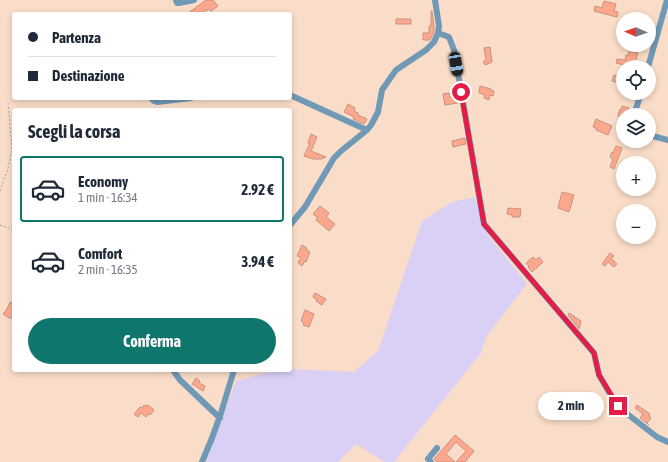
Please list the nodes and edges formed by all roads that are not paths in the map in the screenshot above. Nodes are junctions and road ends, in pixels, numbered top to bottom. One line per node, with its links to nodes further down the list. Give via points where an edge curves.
1 (176, 0): 2 (street, via 177,3)
2 (194, 0)
3 (435, 0): 5 (street)
4 (667, 0): 6 (street)
5 (438, 33): 10 (street, via 426,50 396,70 382,90 378,112); 17 (street, via 449,37 454,50 484,224 594,353 599,375 618,406 657,437)
6 (650, 60)
7 (292, 96): 10 (street)
8 (153, 100): 9 (street)
9 (174, 100)
10 (367, 130): 13 (street, via 334,158 305,207)
11 (656, 137): 12 (street)
12 (668, 140)
13 (292, 223)
14 (174, 372): 16 (street)
15 (233, 372): 16 (street)
16 (220, 418): 19 (street)
17 (668, 442)
18 (437, 448): 20 (street, via 428,459)
19 (202, 462)
20 (431, 462)

